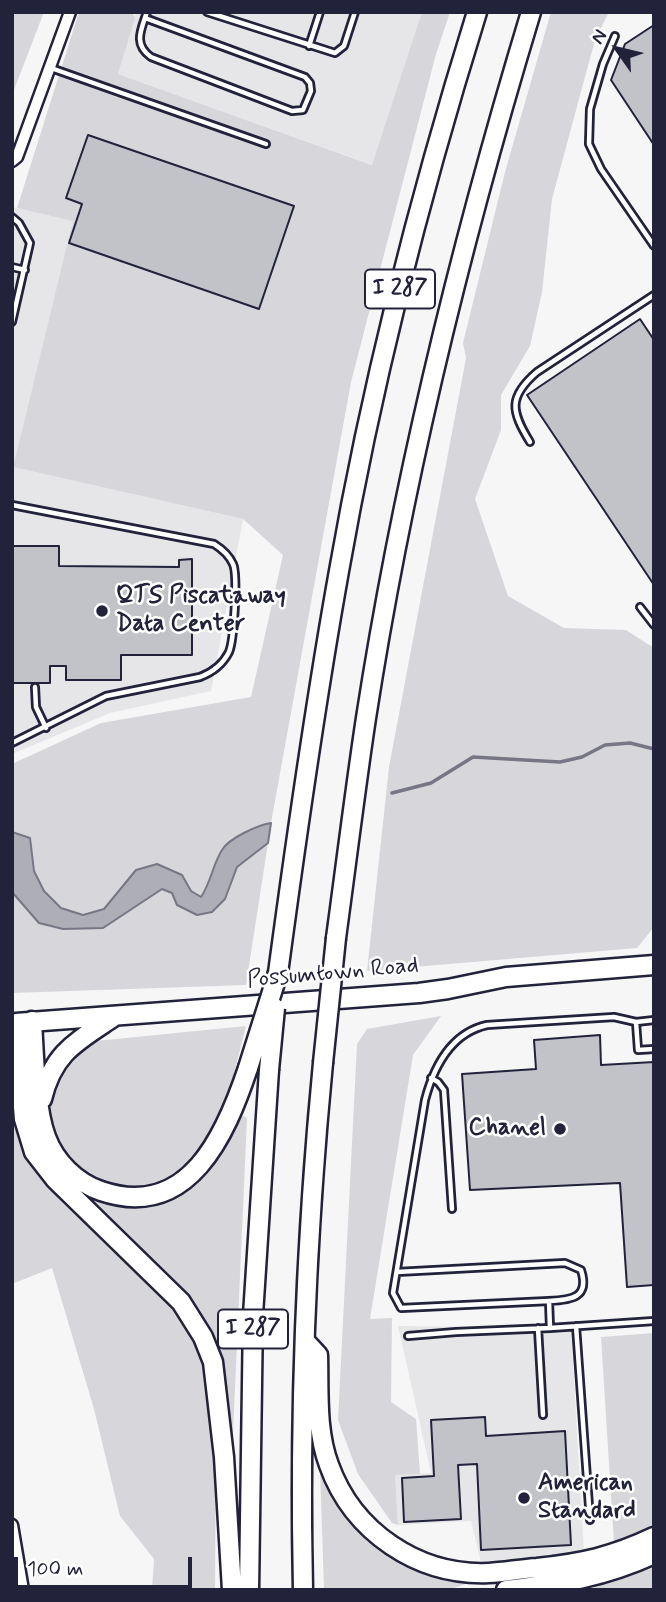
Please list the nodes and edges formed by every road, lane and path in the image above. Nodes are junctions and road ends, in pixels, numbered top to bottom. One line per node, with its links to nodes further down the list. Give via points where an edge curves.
1 (70, 12): 10 (street)
2 (207, 12): 9 (lane)
3 (320, 12): 9 (lane)
4 (355, 12): 9 (lane, via 344,46 335,53)
5 (477, 12): 27 (highway, I 287, via 411,244 358,471 307,758)
6 (531, 12): 43 (highway, I 287, bridge, via 429,394 366,718 323,1063)
7 (146, 15): 7 (lane, via 140,46 151,57 292,111 303,110 311,91 305,77)
8 (615, 36): 14 (lane, via 590,109 589,144)
9 (309, 46)
10 (50, 68): 11 (lane); 12 (street)
11 (266, 144)
12 (12, 161)
13 (12, 217): 16 (lane, via 30,243)
14 (654, 246)
15 (12, 267): 16 (lane)
16 (25, 270): 18 (lane)
17 (654, 295): 19 (lane, via 521,387 514,410)
18 (12, 322)
19 (530, 442)
20 (12, 505): 24 (lane, via 214,544 223,549 234,568 233,641 211,673 106,696)
21 (640, 607): 22 (lane)
22 (654, 625)
23 (35, 687): 24 (lane, via 36,707)
24 (46, 728): 25 (lane)
25 (12, 743)
26 (654, 965): 28 (highway, Possumtown Road, via 506,976 419,993)
27 (278, 973): 34 (highway, bridge, via 227,1126 205,1160 179,1183 138,1198 104,1193 77,1180 46,1139); 51 (highway, I 287, bridge, via 253,1328)
28 (115, 1016): 30 (highway, Possumtown Road); 34 (highway, via 56,1062)
29 (654, 1020): 31 (lane)
30 (24, 1022): 34 (highway); 50 (highway, via 24,1119 34,1152 55,1179 181,1302 204,1337 213,1362 224,1457)
31 (636, 1022): 32 (lane, via 638,1050); 33 (lane, via 614,1017 473,1028 444,1054)
32 (654, 1049)
33 (430, 1078): 35 (lane, via 444,1090); 36 (lane)
34 (40, 1106)
35 (452, 1209)
36 (397, 1272): 37 (lane, via 393,1293 401,1308); 37 (lane, via 565,1264 581,1270 583,1284 578,1296)
37 (549, 1301): 41 (lane)
38 (654, 1321): 39 (lane)
39 (576, 1326): 41 (lane); 45 (lane)
40 (538, 1328): 41 (lane); 42 (lane); 44 (lane)
41 (550, 1328)
42 (408, 1336)
43 (305, 1341): 47 (highway, via 318,1355 319,1410 328,1464 354,1513 397,1550 447,1569 488,1573 584,1563); 52 (highway, I 287)
44 (543, 1415)
45 (590, 1520)
46 (12, 1525): 49 (street)
47 (654, 1537)
48 (654, 1554): 53 (highway, via 596,1576)
49 (23, 1590)
50 (232, 1590)
51 (249, 1590)
52 (303, 1590)
53 (506, 1590)

